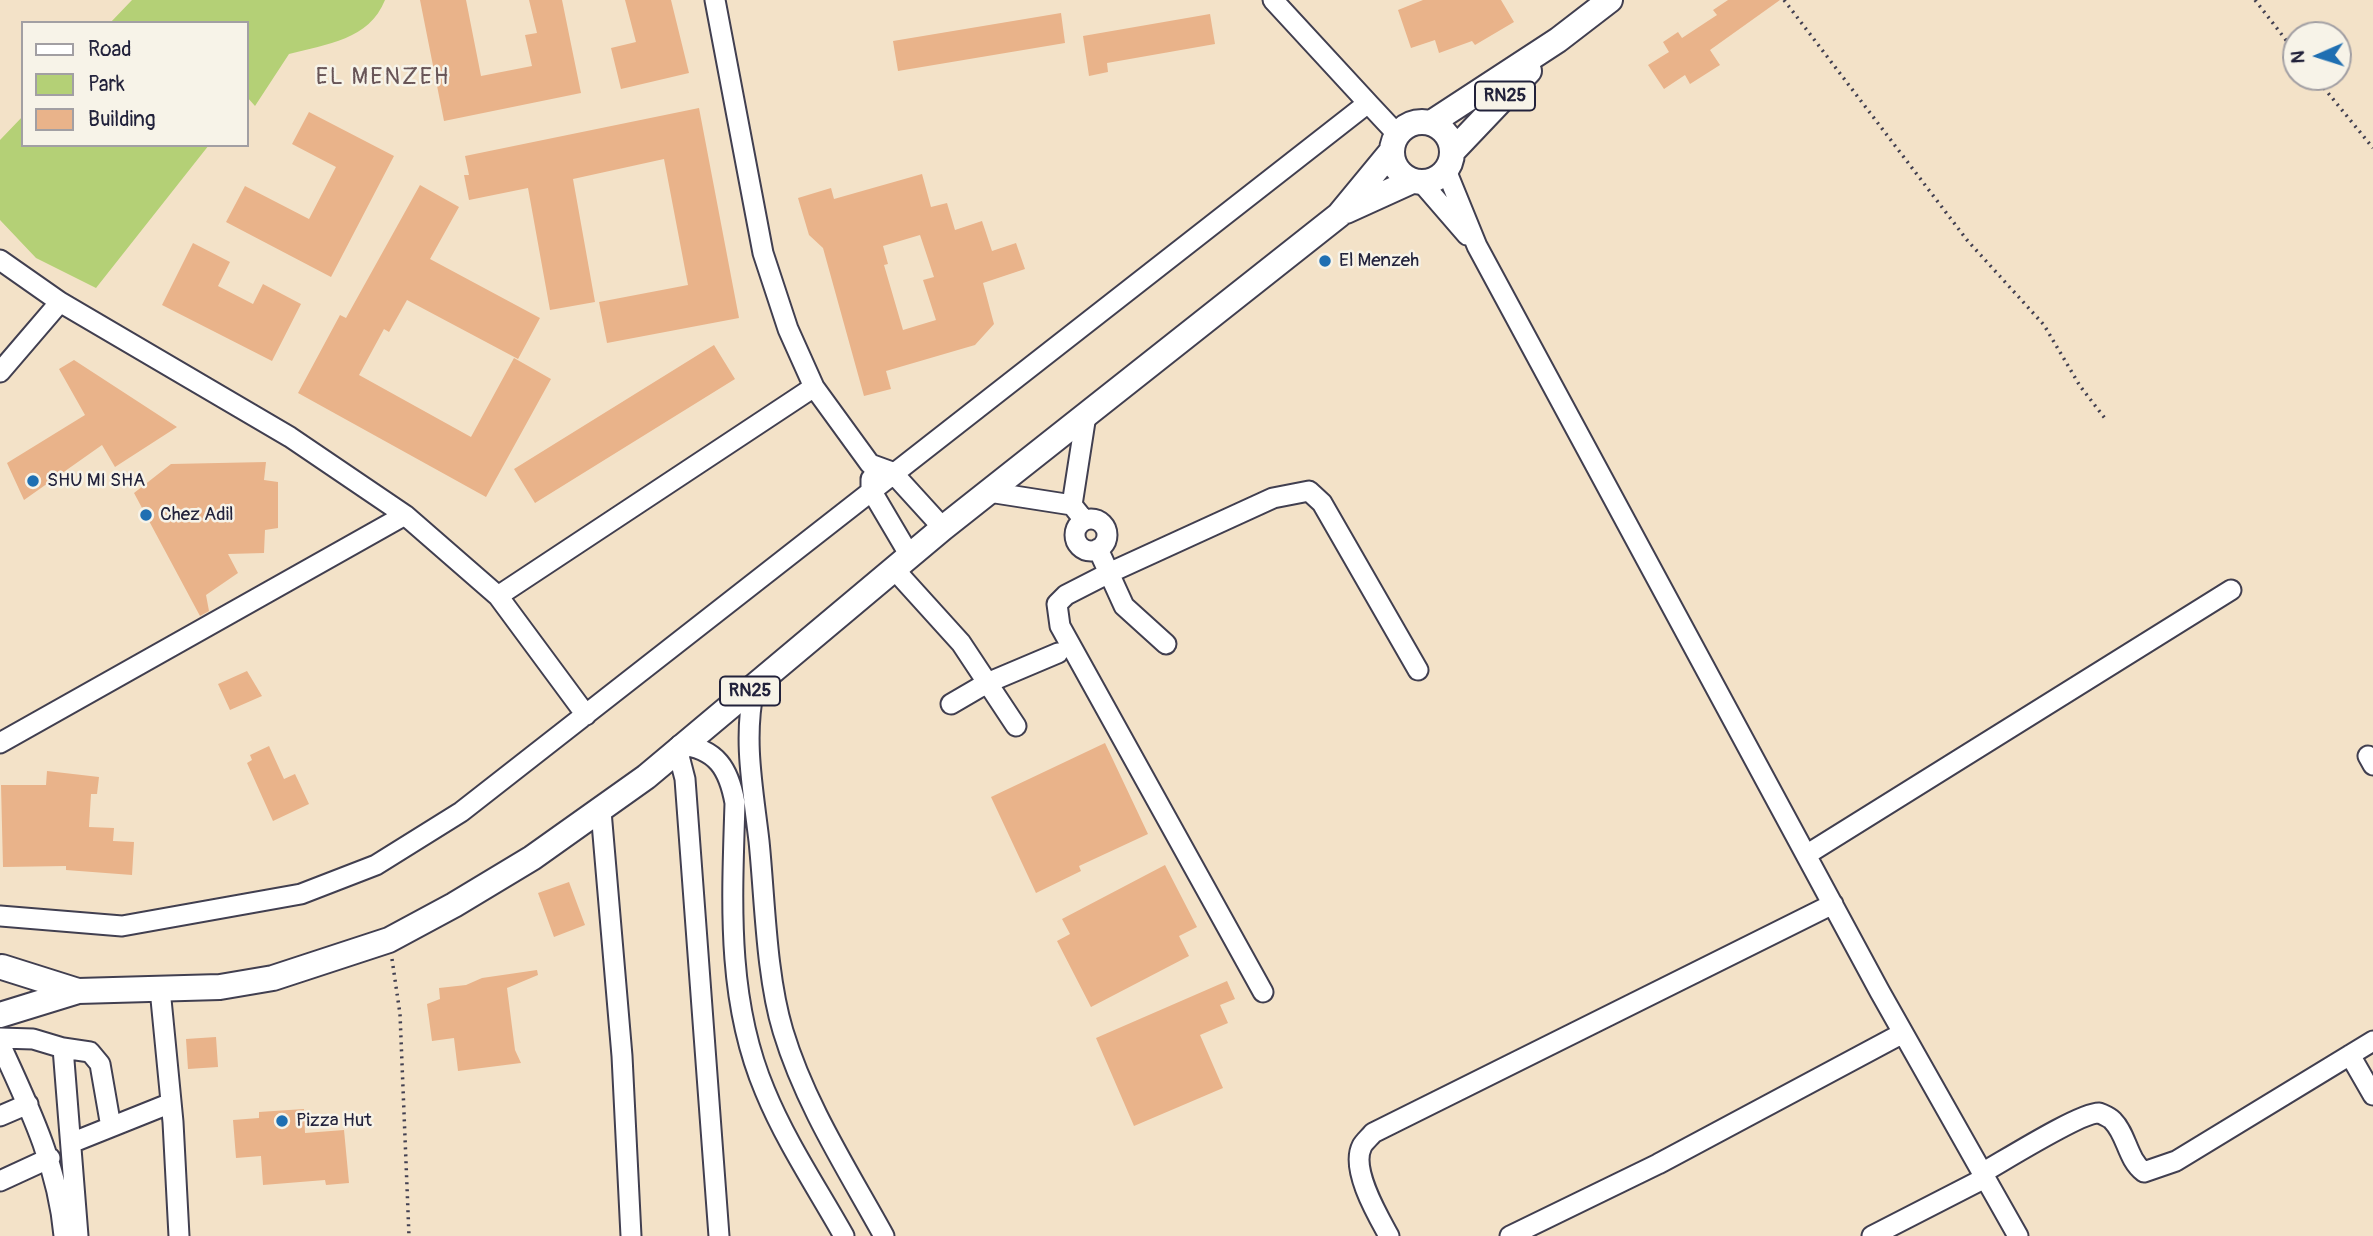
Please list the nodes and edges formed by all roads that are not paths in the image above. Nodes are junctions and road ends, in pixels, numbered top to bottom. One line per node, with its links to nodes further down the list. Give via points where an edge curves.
1 (715, 0): 15 (street, via 763,253 788,329)
2 (1273, 0): 5 (street)
3 (1610, 0): 4 (main road, RN25)
4 (1558, 40): 6 (main road, RN25); 8 (main road, RN25)
5 (1368, 103): 7 (street); 18 (street)
6 (1431, 123): 7 (main road, RN25, via 1412,123); 8 (main road, via 1446,134)
7 (1394, 143): 9 (main road, via 1397,170); 10 (main road, RN25)
8 (1449, 161): 9 (main road, RN25, via 1431,181); 11 (street)
9 (1417, 182): 10 (main road, RN25); 11 (street)
10 (1339, 215): 16 (main road, RN25)
11 (1477, 246): 40 (street)
12 (0, 260): 13 (street)
13 (60, 302): 14 (street); 22 (street, via 290,438)
14 (0, 372)
15 (814, 387): 17 (street); 27 (street)
16 (1086, 415): 20 (main road, RN25); 21 (street)
17 (870, 464): 18 (street); 19 (street)
18 (892, 472): 19 (street); 23 (street)
19 (871, 490): 24 (street); 34 (street)
20 (989, 492): 21 (street); 23 (main road, RN25)
21 (1078, 513): 25 (street, via 1104,525 1106,538 1098,549)
22 (405, 515): 27 (street); 36 (street)
23 (943, 528): 24 (main road, RN25)
24 (902, 563): 31 (street); 32 (main road, RN25)
25 (1109, 573): 28 (street, via 1124,606); 30 (street, via 1273,498 1309,491 1322,503); 46 (street, via 1057,604 1060,626)
26 (2231, 590): 40 (street)
27 (498, 596): 34 (street)
28 (1166, 644)
29 (1058, 653): 31 (street)
30 (1418, 670)
31 (987, 683): 33 (street); 35 (street)
32 (754, 688): 37 (main road, RN25); 38 (street)
33 (951, 704)
34 (586, 715): 42 (street, via 461,812 409,846 376,865 301,894 122,926)
35 (1016, 726)
36 (0, 743)
37 (679, 747): 38 (street, via 707,751 718,759); 39 (main road, RN25); 67 (street)
38 (744, 801): 68 (street, via 732,941 747,1035 776,1115); 69 (street, via 782,1029 809,1100)
39 (601, 811): 44 (main road, RN25, via 521,864 389,940 273,978 220,987); 66 (street, via 622,1056)
40 (1806, 855): 41 (street)
41 (1833, 904): 48 (street); 70 (street, via 1373,1133 1361,1146 1359,1161 1370,1201)
42 (0, 916)
43 (1, 966): 45 (main road, RN25); 47 (main road, RN25, via 10,991)
44 (160, 989): 45 (main road, RN25); 55 (street)
45 (78, 990): 47 (main road, RN25)
46 (1263, 992)
47 (0, 1015)
48 (1903, 1033): 61 (street); 71 (street, via 1658,1164)
49 (0, 1038): 52 (street, via 33,1039)
50 (2373, 1041): 53 (street)
51 (0, 1044): 56 (street)
52 (63, 1048): 58 (street, via 90,1052 100,1064); 59 (street)
53 (2350, 1055): 54 (street); 61 (street, via 2155,1170 2144,1172 2136,1165 2114,1121 2100,1113 2056,1131)
54 (2373, 1096)
55 (171, 1103): 58 (street); 65 (street)
56 (28, 1104): 57 (street); 60 (street)
57 (0, 1116)
58 (111, 1127): 59 (street)
59 (71, 1143): 64 (street)
60 (50, 1158): 62 (street); 63 (street)
61 (1983, 1175): 72 (street); 73 (street)
62 (0, 1181)
63 (64, 1236)
64 (78, 1236)
65 (179, 1236)
66 (631, 1236)
67 (719, 1236)
68 (844, 1236)
69 (884, 1236)
70 (1389, 1236)
71 (1510, 1236)
72 (1871, 1236)
73 (2018, 1236)

